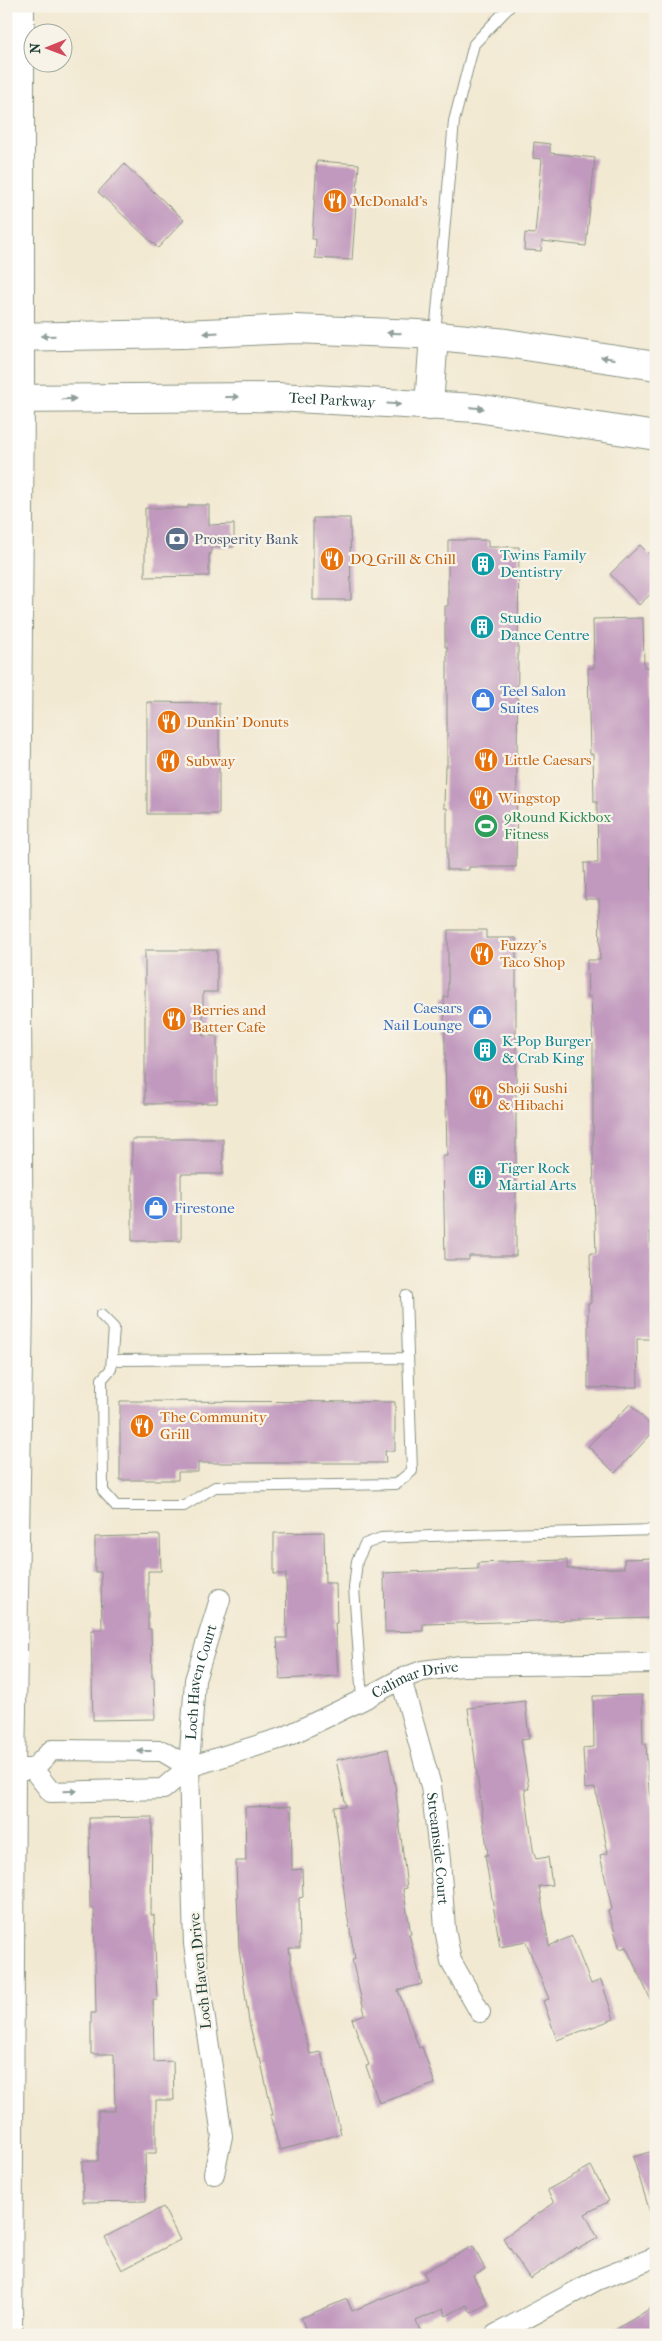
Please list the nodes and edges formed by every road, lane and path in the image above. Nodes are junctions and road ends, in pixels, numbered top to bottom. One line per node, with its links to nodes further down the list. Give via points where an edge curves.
1 (20, 6): 4 (main road)
2 (510, 6): 3 (lane, via 474,44 454,120)
3 (434, 335): 4 (main road, one-way to 4, via 295,329); 5 (main road, one-way to 3, via 506,342); 7 (main road)
4 (13, 337): 6 (main road)
5 (656, 366)
6 (13, 400): 7 (main road, Teel Parkway, one-way to 7, via 277,397); 9 (main road)
7 (428, 406): 8 (main road, Teel Parkway, one-way to 8, via 477,408)
8 (656, 436)
9 (12, 892): 11 (main road)
10 (406, 1296): 13 (lane)
11 (12, 1304): 21 (main road)
12 (101, 1315): 14 (lane, via 114,1328)
13 (408, 1358): 14 (lane); 14 (lane, via 412,1471 396,1484 215,1487 184,1506 116,1506 103,1491 102,1379 111,1369)
14 (112, 1360)
15 (656, 1530): 19 (lane, via 381,1538 365,1544 357,1561 354,1588)
16 (220, 1599): 20 (street, Loch Haven Court, via 195,1680)
17 (656, 1663): 18 (street, Calimar Drive, via 461,1666 422,1671)
18 (401, 1679): 19 (street, Calimar Drive); 22 (street, Streamside Court, via 431,1786 451,1961)
19 (362, 1700): 20 (street, Calimar Drive, via 285,1737)
20 (189, 1766): 21 (street, one-way to 21, via 162,1751 52,1750); 21 (street, Calimar Drive, one-way to 20, via 51,1792 162,1789); 23 (street, Loch Haven Drive, via 194,1944 222,2136)
21 (17, 1769): 26 (main road)
22 (480, 2012)
23 (214, 2174)
24 (656, 2257): 25 (street, via 597,2280)
25 (522, 2329): 27 (street)
26 (8, 2335)
27 (495, 2335)

